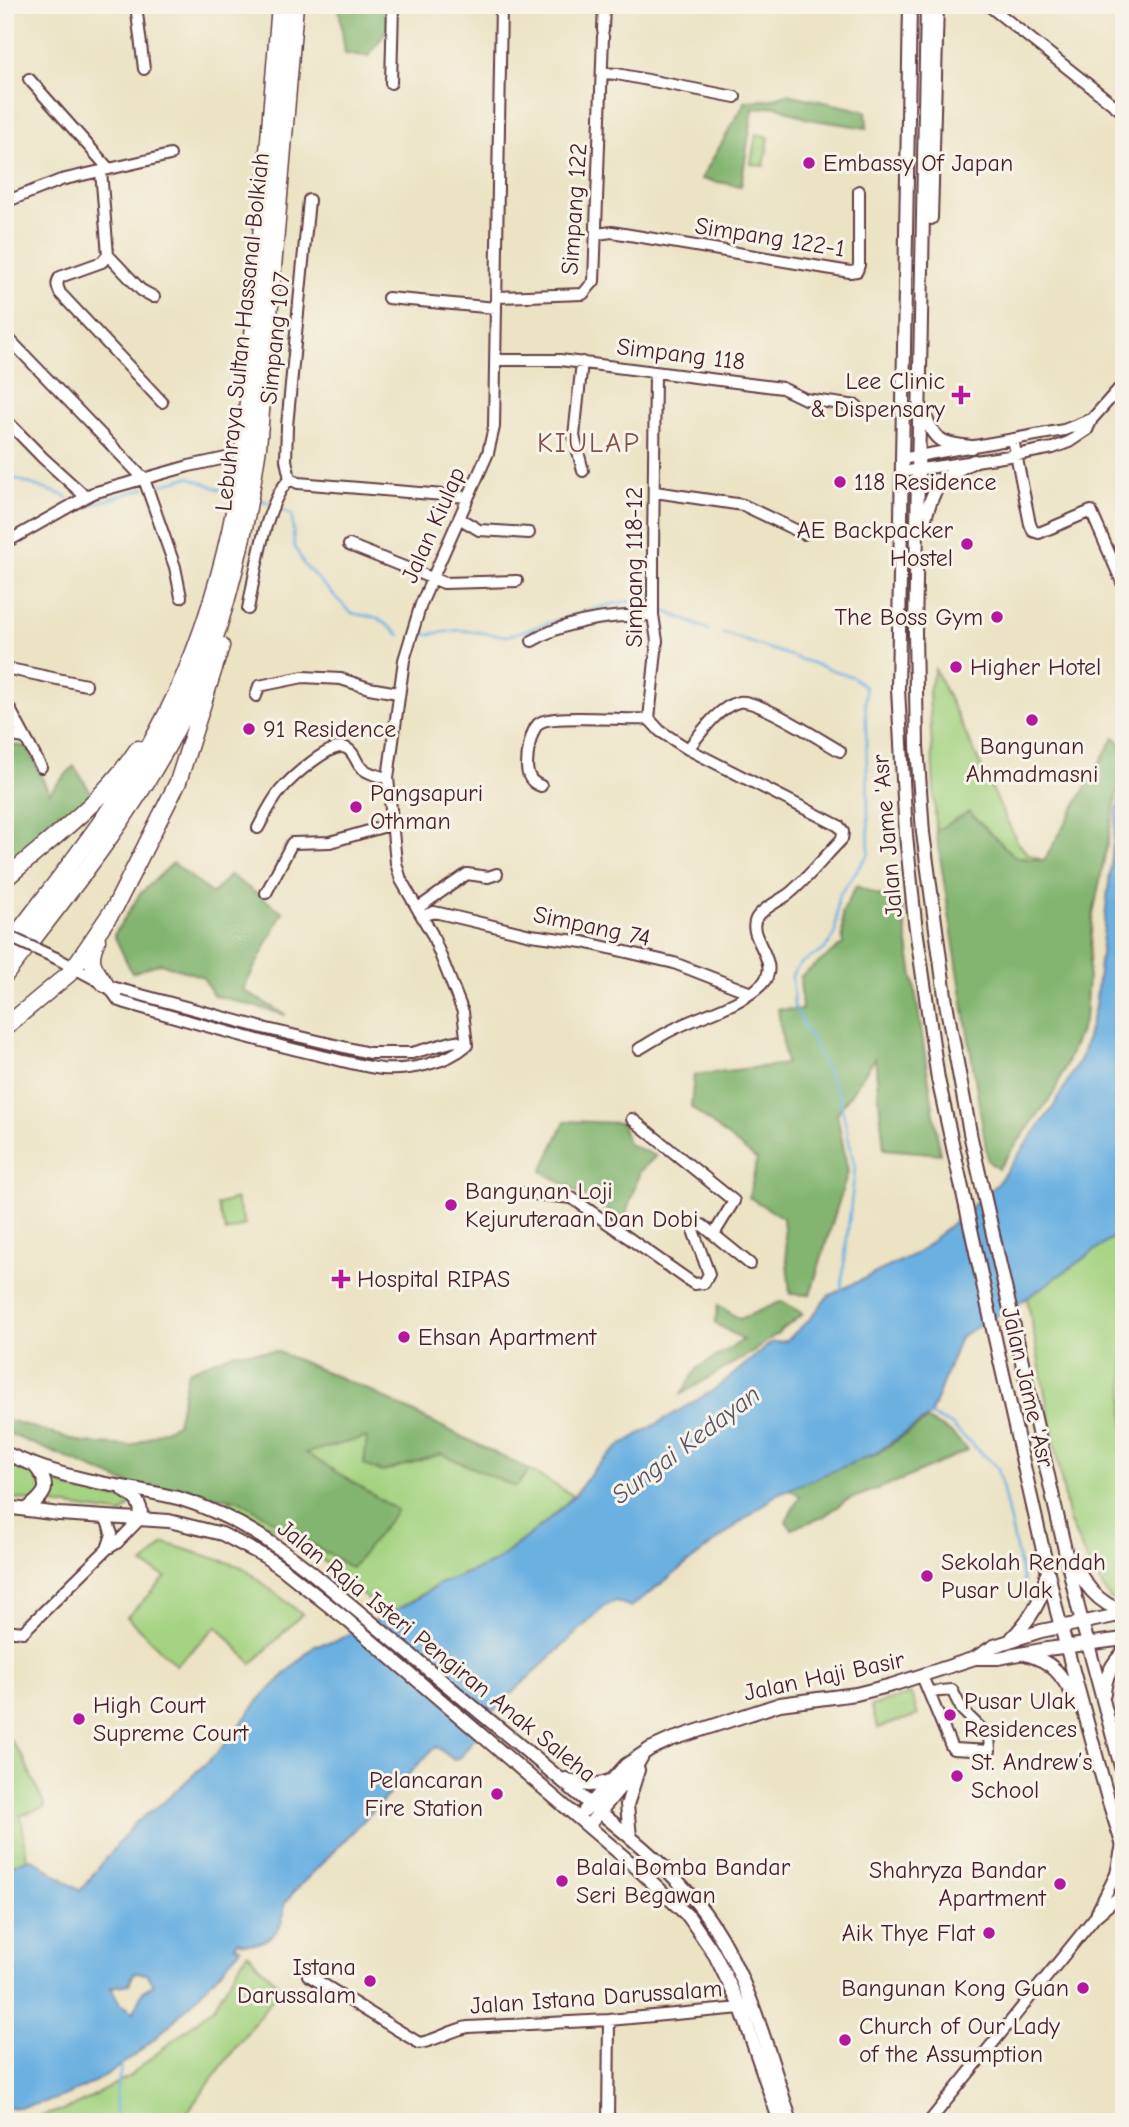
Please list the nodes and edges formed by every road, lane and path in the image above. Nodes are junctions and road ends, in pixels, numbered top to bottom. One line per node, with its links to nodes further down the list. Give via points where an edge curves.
1 (130, 5): 10 (street)
2 (280, 5): 65 (highway, Lebuhraya Sultan Hassanal Bolkiah, via 238,487 221,569)
3 (295, 5): 57 (highway, Lebuhraya Sultan Hassanal Bolkiah, via 258,447)
4 (393, 5): 15 (street)
5 (501, 5): 27 (street, Jalan Kiulap)
6 (604, 5): 13 (street, Simpang 122)
7 (910, 5): 44 (main road, Jalan Jame 'Asr)
8 (927, 5): 28 (main road, Jalan Jame 'Asr)
9 (937, 5): 28 (main road, via 933,194)
10 (136, 6): 12 (street)
11 (989, 6): 17 (street)
12 (144, 69)
13 (602, 73): 16 (street); 23 (street, Simpang 122)
14 (29, 79): 19 (street, via 102,158)
15 (391, 82)
16 (735, 97)
17 (1124, 113)
18 (170, 155): 19 (street)
19 (105, 170): 22 (street, via 61,180); 24 (street)
20 (859, 191): 23 (street, Simpang 122-1, via 857,271 612,232)
21 (309, 200): 47 (street, Simpang 107, via 286,446)
22 (5, 202)
23 (597, 234): 27 (street, Simpang 122, via 594,281 583,294)
24 (108, 255): 25 (street, via 141,290); 34 (street, via 102,262 60,276 57,287)
25 (154, 297)
26 (388, 298): 27 (street, Simpang 122)
27 (496, 302): 30 (street, Jalan Kiulap)
28 (922, 307): 35 (main road, Jalan Jame 'Asr)
29 (9, 339): 46 (street)
30 (496, 360): 31 (street, Simpang 118); 50 (street, Jalan Kiulap, via 492,440)
31 (582, 362): 32 (street, Simpang 118); 45 (street, via 574,436)
32 (655, 373): 36 (street, Simpang 118, via 782,388 805,399); 48 (street, Simpang 118-12)
33 (1124, 383): 38 (street)
34 (162, 402)
35 (920, 404): 40 (main road, via 941,442); 43 (main road, Jalan Jame 'Asr)
36 (857, 405)
37 (5, 419): 49 (street)
38 (1092, 419): 39 (street, via 1064,430); 41 (street, via 1087,430 1069,442)
39 (1013, 439): 40 (street); 41 (street)
40 (972, 454): 41 (street); 43 (street); 56 (main road, via 941,480)
41 (1016, 455): 60 (street, via 1033,531 1039,533 1091,511)
42 (226, 458): 46 (street)
43 (918, 463): 44 (street); 56 (main road, Jalan Jame 'Asr)
44 (901, 466): 106 (main road, Jalan Jame 'Asr, via 898,689 906,835 927,1006 953,1151)
45 (583, 471)
46 (144, 479): 49 (street); 61 (street)
47 (290, 479): 50 (street); 62 (street, via 266,522)
48 (655, 492): 53 (street, via 743,505); 63 (street, Simpang 118-12)
49 (86, 497): 54 (street)
50 (468, 497): 51 (street, Jalan Kiulap)
51 (459, 518): 52 (street, via 479,530); 58 (street, Jalan Kiulap)
52 (529, 533)
53 (804, 534)
54 (5, 543)
55 (349, 545): 58 (street)
56 (917, 545): 105 (main road, Jalan Jame 'Asr, via 916,688 923,833 946,1003 971,1138)
57 (236, 565): 84 (highway, via 224,635 178,782); 89 (highway, Lebuhraya Sultan Hassanal Bolkiah, via 191,698 152,773)
58 (431, 580): 59 (street, via 463,584); 68 (street, Jalan Kiulap, via 412,630)
59 (517, 581)
60 (1124, 587)
61 (181, 597)
62 (248, 609)
63 (653, 615): 64 (street, via 586,622); 71 (street, Simpang 118-12, via 657,641)
64 (532, 641)
65 (193, 652): 82 (highway, via 128,764 72,824); 87 (highway, Lebuhraya Sultan Hassanal Bolkiah, via 143,761)
66 (5, 668): 67 (street)
67 (86, 685)
68 (398, 693): 69 (street, via 341,679 303,677 259,686); 77 (street, Jalan Kiulap)
69 (256, 696)
70 (5, 700): 73 (street)
71 (649, 719): 74 (street); 78 (street, via 546,719 534,732 527,770 534,784)
72 (5, 735): 73 (street)
73 (25, 738): 76 (street)
74 (688, 749): 75 (street, via 709,724 741,701 787,720); 91 (street, via 839,826 842,832 842,839 790,893 754,921 768,972)
75 (840, 751)
76 (41, 767)
77 (388, 778): 79 (street, Jalan Kiulap); 80 (street, via 360,768 346,747 329,750 278,793)
78 (541, 786)
79 (393, 824): 83 (street, via 330,842 292,843); 85 (street, Jalan Kiulap, via 401,880)
80 (258, 828)
81 (497, 874): 85 (street, via 467,874)
82 (5, 879)
83 (266, 893)
84 (115, 907): 88 (highway); 90 (highway, via 91,956)
85 (421, 912): 90 (street, Jalan Kiulap, via 464,1012 467,1045 455,1041 412,1053 369,1053); 91 (street, Simpang 74, via 674,963)
86 (5, 935): 88 (street, bridge)
87 (5, 950)
88 (74, 967): 90 (street); 92 (highway)
89 (5, 975)
90 (106, 985)
91 (751, 993): 93 (street)
92 (5, 1027)
93 (639, 1049)
94 (632, 1119): 96 (street, via 734,1201)
95 (524, 1193): 96 (street, via 572,1198 694,1284 700,1285 709,1274 695,1225)
96 (713, 1234): 97 (street)
97 (750, 1264)
98 (5, 1454): 99 (main road, Jalan Raja Isteri Pengiran Anak Saleha)
99 (34, 1465): 100 (main road, Jalan Raja Isteri Pengiran Anak Saleha); 102 (main road, via 46,1491)
100 (117, 1486): 104 (main road, via 135,1497); 125 (main road, Jalan Raja Isteri Pengiran Anak Saleha, via 180,1499 249,1528 293,1557)
101 (5, 1507): 102 (main road, Jalan Raja Isteri Pengiran Anak Saleha)
102 (26, 1510): 103 (main road, Jalan Raja Isteri Pengiran Anak Saleha)
103 (105, 1516): 104 (main road, Jalan Raja Isteri Pengiran Anak Saleha); 107 (street, via 112,1534)
104 (142, 1518): 107 (street); 129 (main road, Jalan Raja Isteri Pengiran Anak Saleha, via 222,1534 283,1569)
105 (1060, 1529): 106 (main road); 109 (main road, via 1084,1583 1100,1600); 110 (main road, Jalan Jame 'Asr)
106 (1039, 1534): 108 (main road, Jalan Jame 'Asr)
107 (107, 1549): 112 (street, via 27,1629 19,1633)
108 (1047, 1569): 111 (main road, Jalan Jame 'Asr); 114 (main road, via 1043,1595)
109 (1124, 1612): 110 (main road, Jalan Haji Basir)
110 (1083, 1622): 111 (main road, Jalan Haji Basir); 115 (main road, Jalan Jame 'Asr)
111 (1061, 1626): 114 (main road, Jalan Haji Basir); 116 (main road, Jalan Jame 'Asr)
112 (5, 1630)
113 (1124, 1639): 115 (main road, Jalan Haji Basir)
114 (1010, 1641): 119 (main road, Jalan Haji Basir)
115 (1089, 1644): 116 (main road, Jalan Haji Basir); 122 (main road, Jalan Jame 'Asr)
116 (1067, 1646): 118 (main road, Jalan Haji Basir); 123 (main road, Jalan Jame 'Asr)
117 (1124, 1652): 122 (main road, via 1108,1672)
118 (1023, 1653): 119 (main road, Jalan Haji Basir); 123 (main road, via 1051,1664)
119 (975, 1658): 120 (main road, Jalan Haji Basir)
120 (922, 1676): 121 (street); 124 (main road, Jalan Haji Basir, via 856,1694 764,1708)
121 (929, 1692): 121 (street, via 953,1749 990,1751 989,1736 970,1719 951,1690)
122 (1103, 1701): 126 (main road, Jalan Jame 'Asr)
123 (1086, 1720): 131 (main road)
124 (644, 1753): 127 (main road, Jalan Haji Basir); 128 (main road, Jalan Haji Basir, via 633,1772); 130 (main road, via 628,1805)
125 (556, 1775): 127 (main road, via 584,1786); 128 (main road, Jalan Raja Isteri Pengiran Anak Saleha)
126 (1124, 1778)
127 (611, 1780): 128 (main road, Jalan Haji Basir)
128 (595, 1807): 129 (main road, Jalan Haji Basir); 130 (main road, Jalan Raja Isteri Pengiran Anak Saleha)
129 (583, 1822): 135 (main road, Jalan Raja Isteri Pengiran Anak Saleha, via 689,1917 715,1955)
130 (630, 1837): 139 (main road, Jalan Raja Isteri Pengiran Anak Saleha, via 682,1886 724,1942 751,2001)
131 (1123, 1847): 133 (street, via 1116,1874)
132 (1124, 1892): 133 (street)
133 (1095, 1917): 140 (street)
134 (308, 1975): 136 (street, Jalan Istana Darussalam, via 419,2043 468,2027)
135 (741, 2008): 136 (street, Jalan Istana Darussalam); 138 (main road, Jalan Raja Isteri Pengiran Anak Saleha)
136 (609, 2020): 137 (street)
137 (608, 2122)
138 (779, 2122)
139 (792, 2122)
140 (929, 2122)

